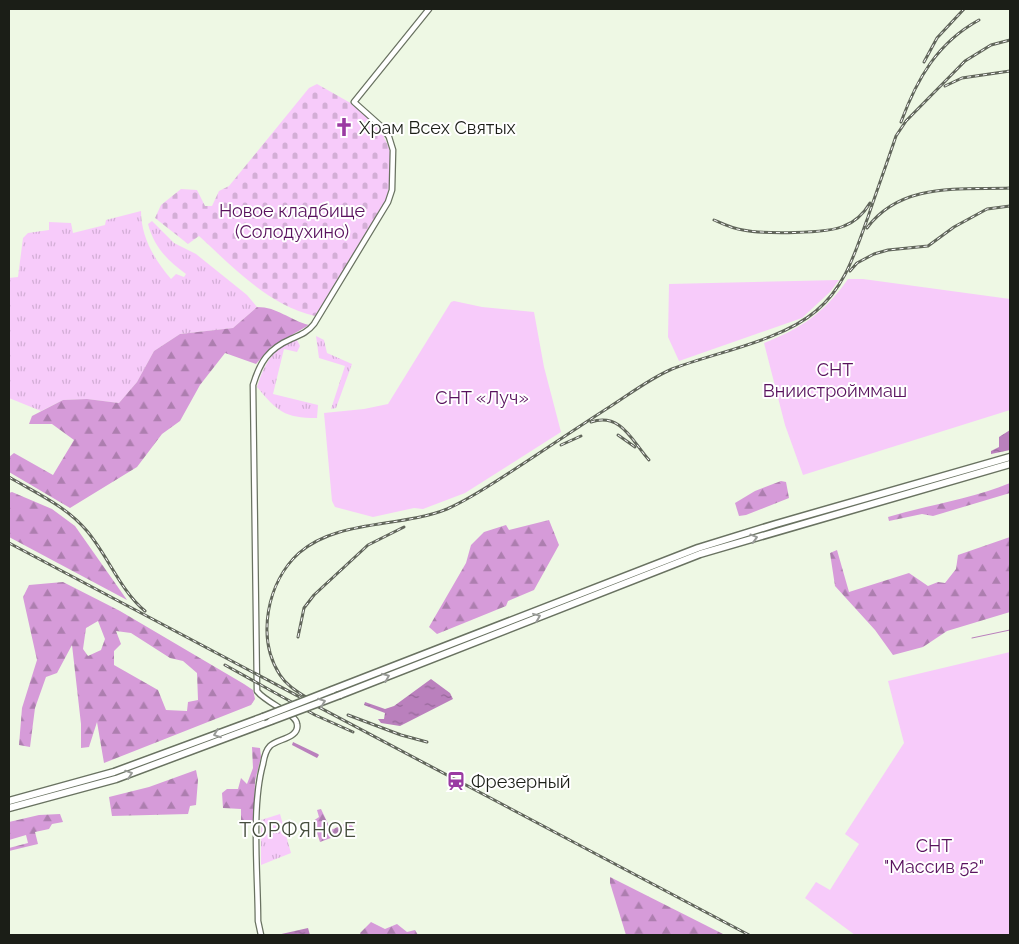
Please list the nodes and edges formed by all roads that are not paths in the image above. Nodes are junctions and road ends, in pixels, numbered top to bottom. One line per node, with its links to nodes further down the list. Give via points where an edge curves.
1 (429, 9): 6 (street, via 354,102 389,137 393,150 392,190 388,202 309,330 272,349 257,373 252,392 257,691 270,704 293,715 298,723 292,736 280,739 268,748 258,782 258,921)
2 (1010, 457): 4 (highway, one-way to 4, bridge, via 698,548 114,772)
3 (1010, 464): 5 (highway, one-way to 3, bridge, via 116,779 700,554)
4 (9, 801)
5 (9, 808)
6 (261, 935)

